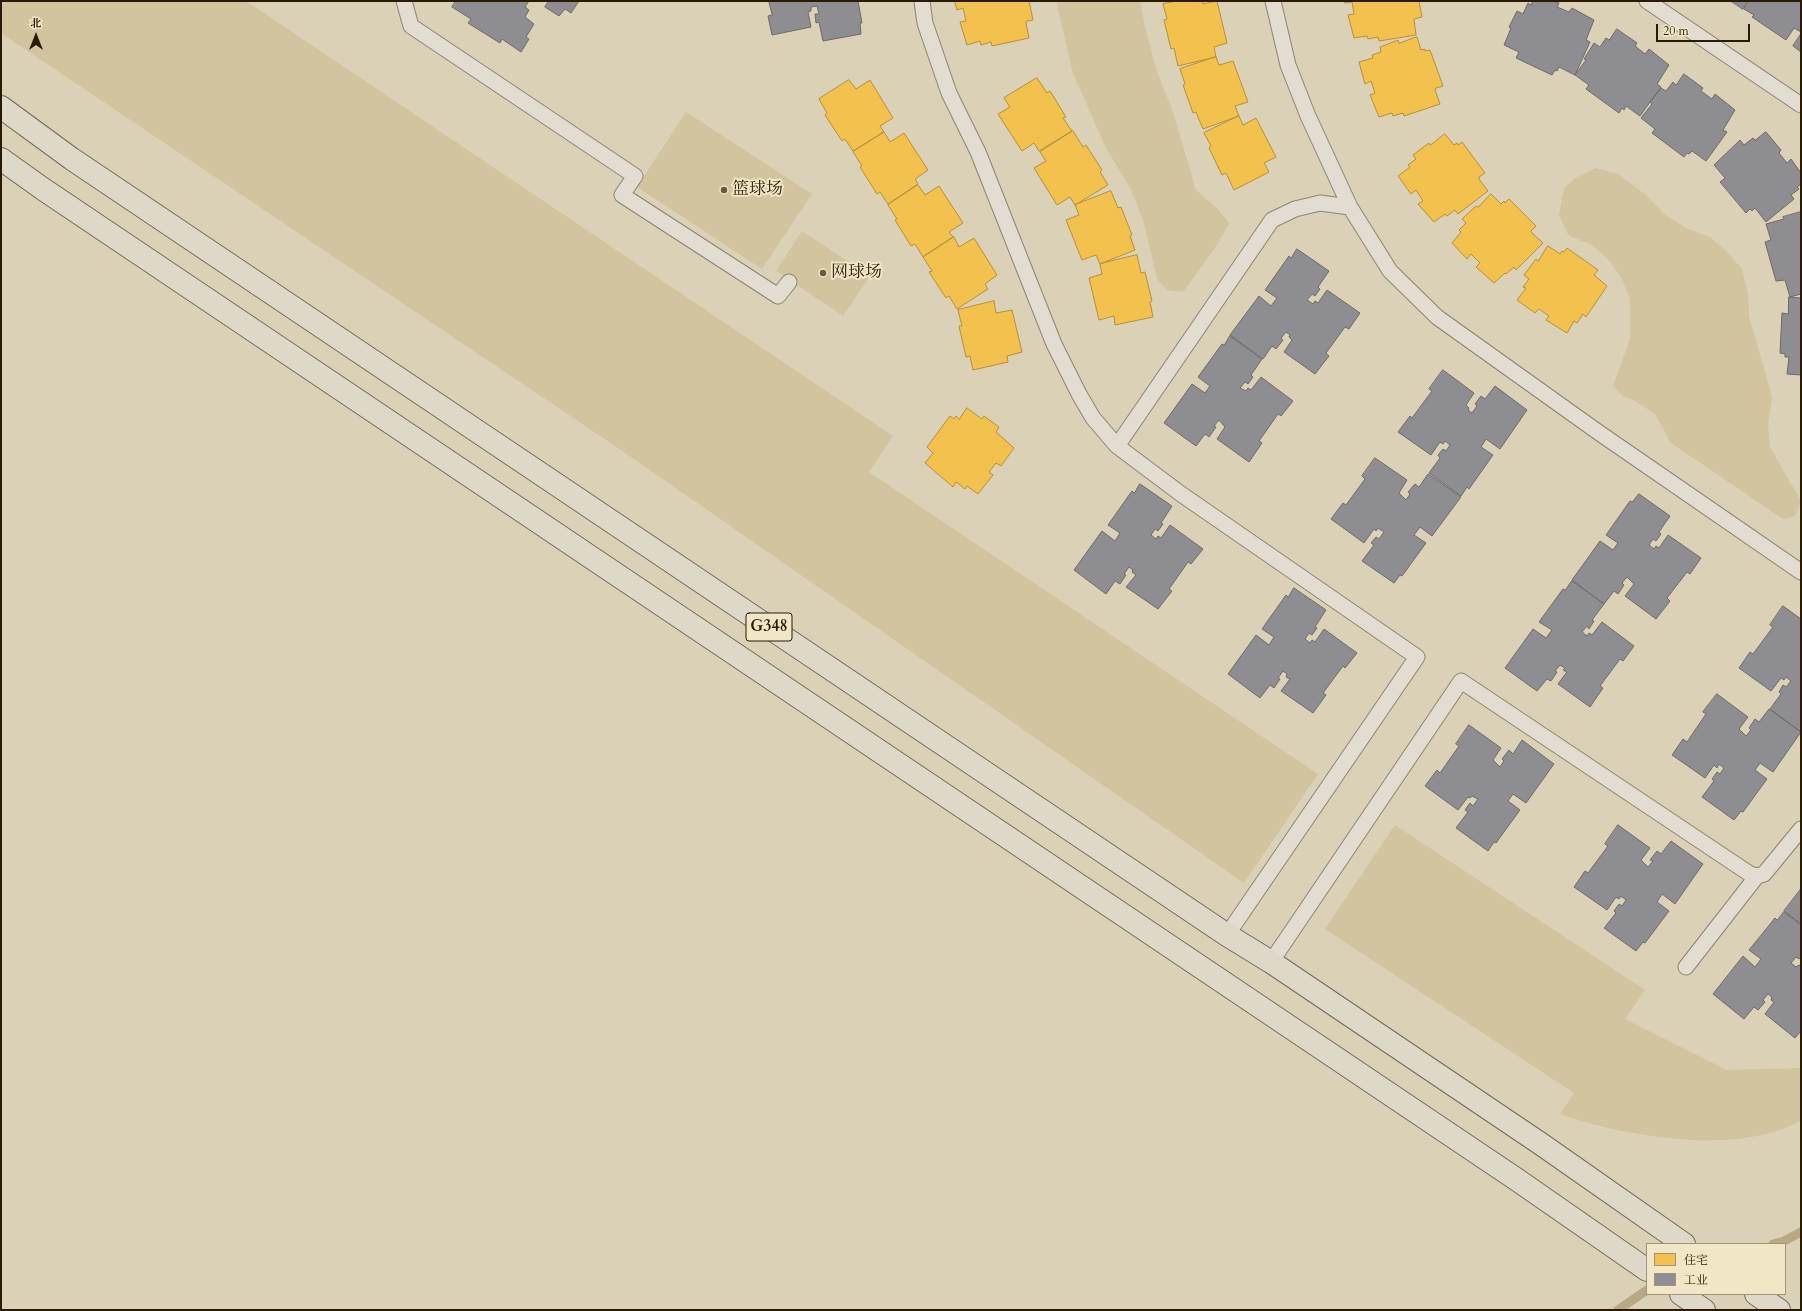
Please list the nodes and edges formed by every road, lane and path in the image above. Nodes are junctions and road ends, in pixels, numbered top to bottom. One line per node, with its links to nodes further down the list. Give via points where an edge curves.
1 (404, 1): 9 (lane, via 411,26 635,176 622,195 778,296)
2 (922, 1): 10 (lane, via 925,23 948,93 978,152 1054,344 1078,394 1093,418)
3 (1273, 1): 8 (lane, via 1288,65 1308,116)
4 (1647, 1): 5 (lane)
5 (1801, 105)
6 (1, 107): 14 (highway, G348, via 72,160)
7 (1, 159): 18 (highway, G348, via 1516,1179)
8 (1350, 207): 10 (lane, via 1320,203 1295,209 1272,220); 11 (lane, via 1390,271 1437,317)
9 (789, 282)
10 (1117, 446): 14 (lane, via 1181,494 1417,657)
11 (1801, 572)
12 (1801, 829): 13 (lane, via 1764,874)
13 (1757, 876): 15 (lane, via 1734,865 1461,681); 16 (lane)
14 (1227, 934): 15 (highway, G348)
15 (1271, 962): 17 (highway, G348)
16 (1686, 967)
17 (1683, 1243)
18 (1646, 1269)
19 (1682, 1295): 21 (highway)
20 (1757, 1295): 22 (highway)
21 (1704, 1310)
22 (1779, 1310)

